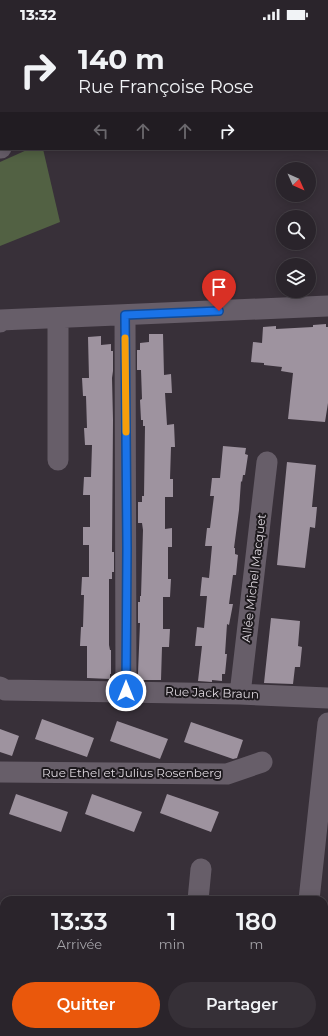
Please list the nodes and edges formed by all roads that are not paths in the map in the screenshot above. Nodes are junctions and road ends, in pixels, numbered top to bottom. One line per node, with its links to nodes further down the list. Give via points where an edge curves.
1 (328, 306): 2 (street)
2 (125, 315): 3 (street); 8 (street)
3 (58, 318): 4 (street); 5 (street)
4 (0, 321)
5 (58, 460)
6 (268, 462): 9 (street, Allée Michel Macquet)
7 (0, 687): 8 (street, Rue Jack Braun, via 5,690)
8 (126, 691): 9 (street, Rue Jack Braun)
9 (240, 694): 10 (street, Rue Jack Braun)
10 (328, 698)
11 (328, 723): 16 (street)
12 (262, 762): 13 (street, Rue Ethel et Julius Rosenberg, via 227,774)
13 (0, 772)
14 (201, 869): 15 (street)
15 (198, 896)
16 (310, 896)

